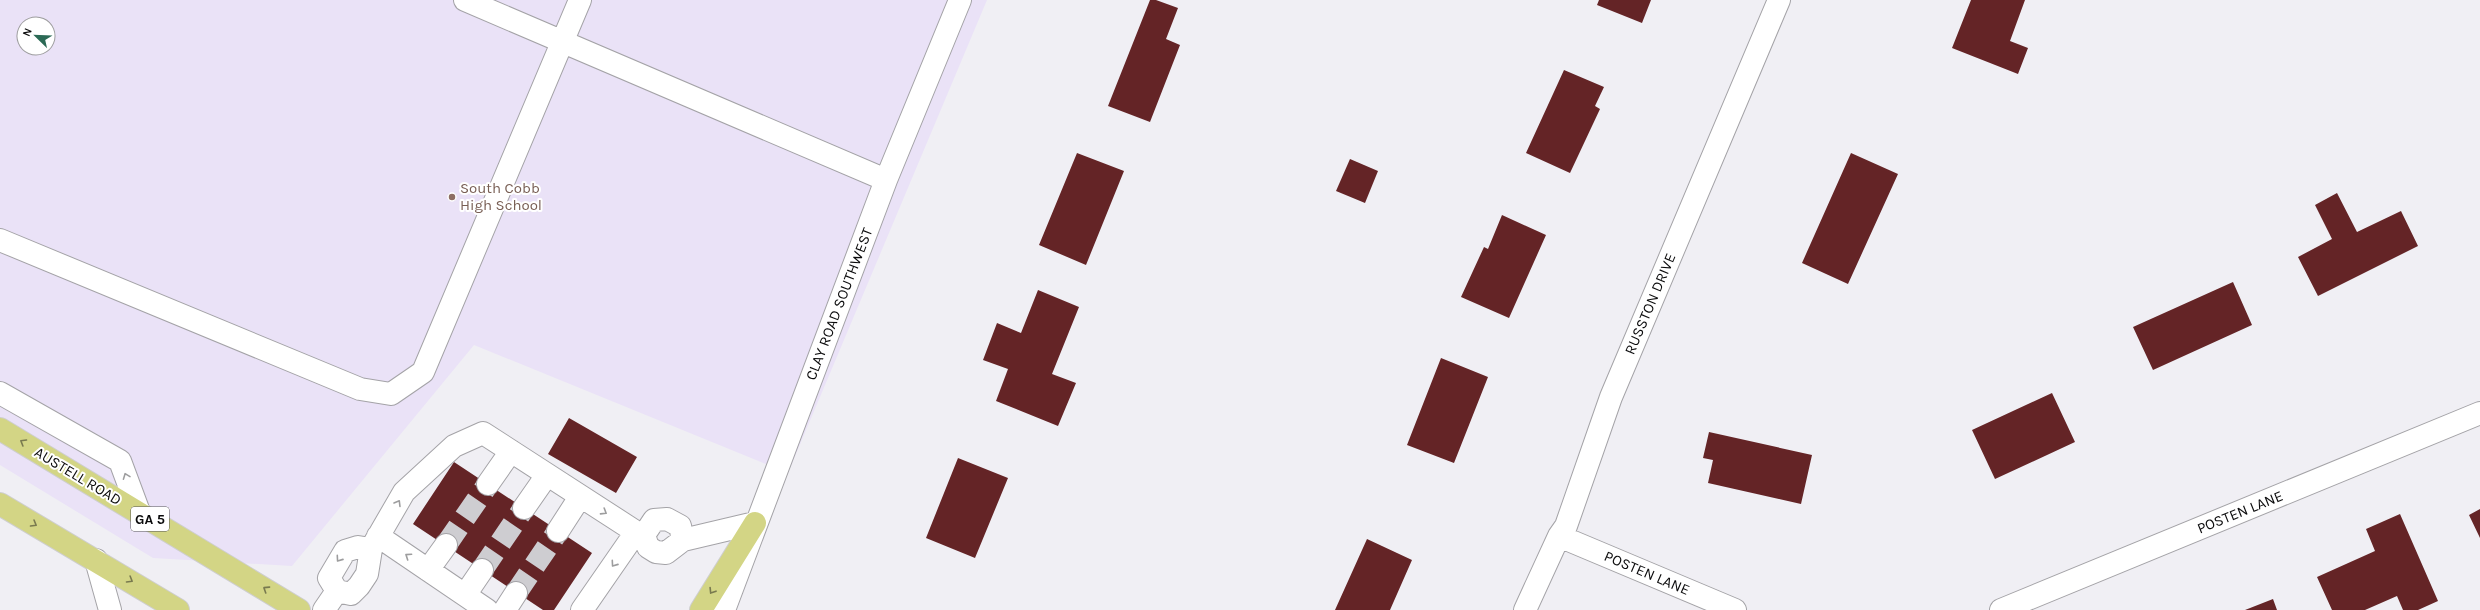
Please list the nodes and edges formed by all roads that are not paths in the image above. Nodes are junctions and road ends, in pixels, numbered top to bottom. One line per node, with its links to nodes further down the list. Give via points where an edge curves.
1 (465, 0): 5 (street)
2 (580, 0): 5 (street)
3 (960, 0): 6 (street, CLAY ROAD SOUTHWEST)
4 (1779, 0): 21 (street, RUSSTON DRIVE, via 1611,397 1566,526)
5 (563, 40): 6 (street); 7 (street, via 423,372 391,394 360,389)
6 (886, 180): 18 (street, CLAY ROAD SOUTHWEST)
7 (0, 240)
8 (0, 393): 17 (street, one-way to 8, via 120,461)
9 (2480, 413): 39 (street, POSTEN LANE)
10 (0, 429): 17 (main road, AUSTELL ROAD / GA 5, one-way to 10)
11 (511, 451): 12 (street); 13 (street); 22 (street, one-way to 11, via 404,492 454,446 483,433)
12 (547, 475): 14 (street); 16 (street)
13 (488, 484)
14 (580, 497): 19 (street); 20 (street, one-way to 20)
15 (0, 504): 24 (main road, one-way to 24)
16 (524, 508)
17 (139, 512): 31 (main road, AUSTELL ROAD / GA 5, one-way to 17)
18 (755, 523): 20 (street, via 683,540 666,553 648,548); 35 (main road, one-way to 35); 36 (street, CLAY ROAD SOUTHWEST)
19 (558, 530)
20 (640, 534): 34 (street, one-way to 34)
21 (1559, 536): 37 (street, RUSSTON DRIVE); 38 (street, POSTEN LANE)
22 (374, 543): 25 (street, one-way to 22); 27 (street, via 367,574 360,586 351,594); 27 (street, one-way to 27, via 345,551 330,578)
23 (446, 545): 25 (street)
24 (96, 560): 29 (street); 30 (main road, one-way to 30)
25 (428, 570): 28 (street)
26 (482, 570): 28 (street)
27 (337, 591): 32 (street)
28 (465, 595): 33 (street)
29 (110, 610)
30 (178, 610)
31 (299, 610)
32 (324, 610)
33 (487, 610)
34 (582, 610)
35 (701, 610)
36 (724, 610)
37 (1525, 610)
38 (1734, 610)
39 (2000, 610)

